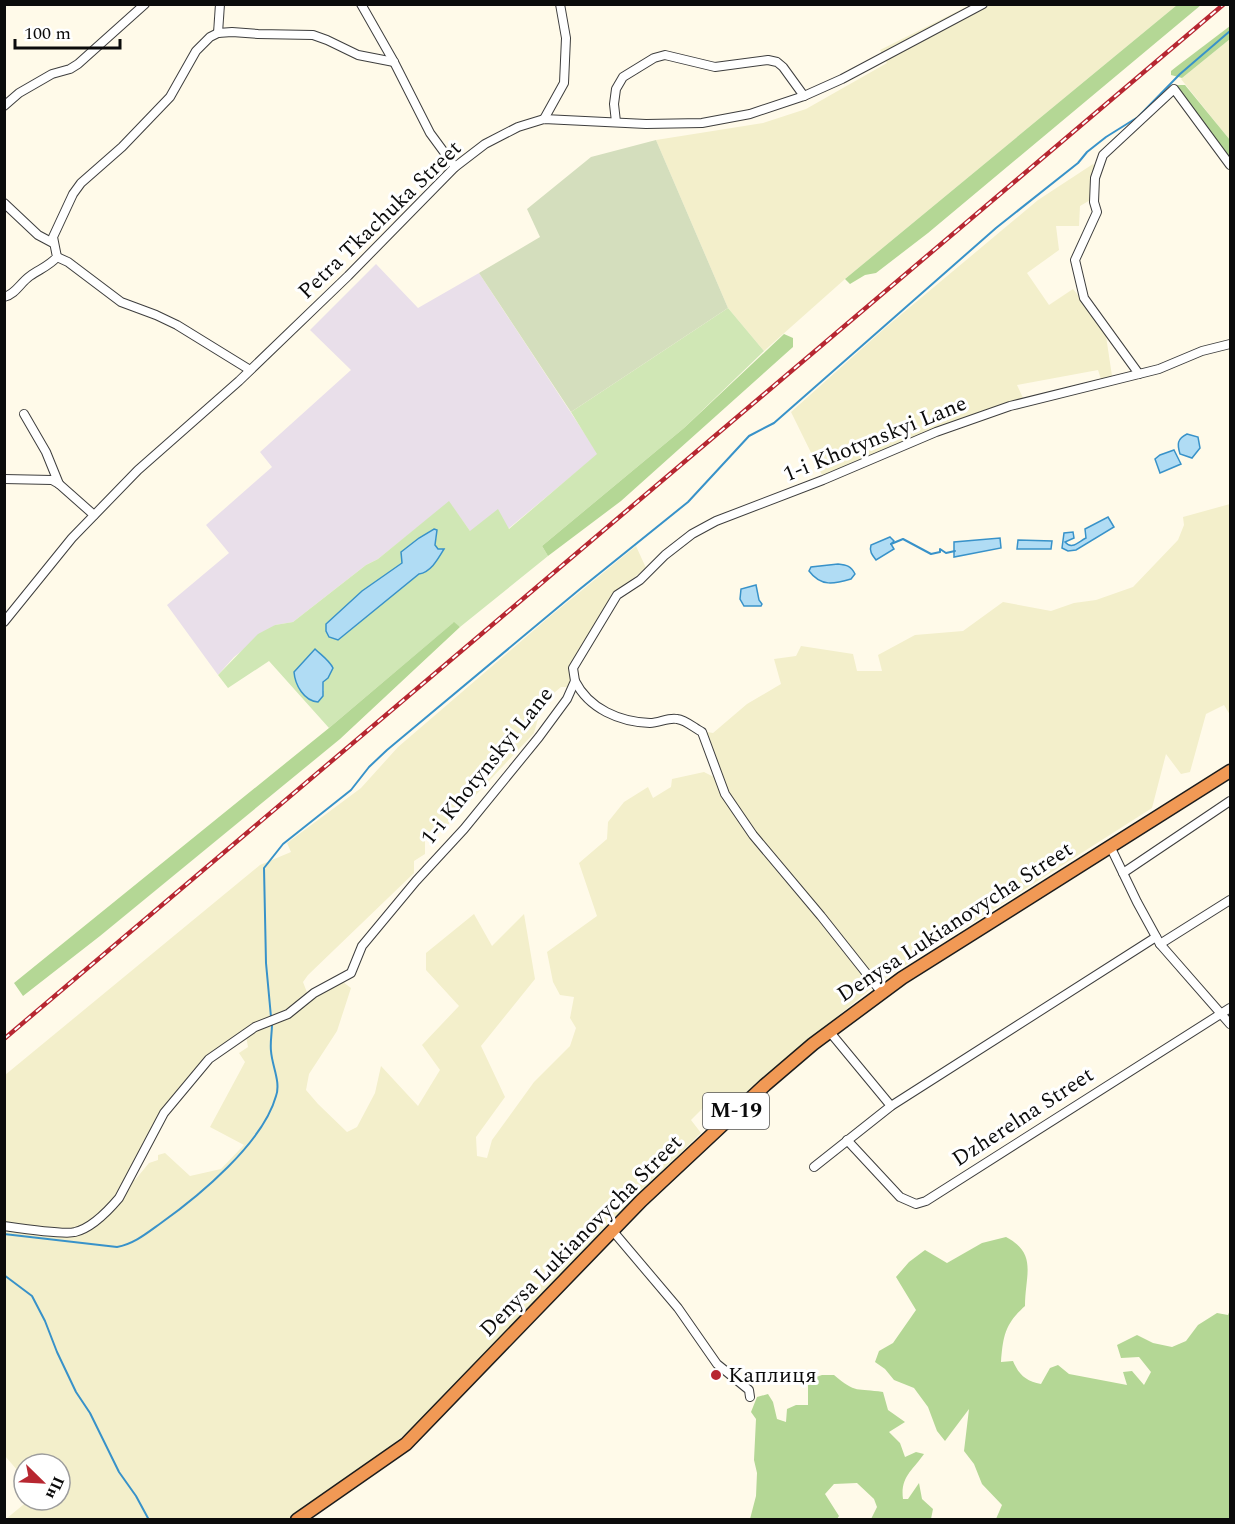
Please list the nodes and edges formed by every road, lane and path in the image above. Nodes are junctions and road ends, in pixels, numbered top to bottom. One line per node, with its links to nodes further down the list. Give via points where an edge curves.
1 (145, 4): 9 (street, via 78,64 52,74)
2 (219, 4): 6 (street)
3 (361, 4): 7 (street)
4 (560, 4): 10 (street, via 566,38 564,83)
5 (983, 4): 8 (street, Petra Tkachuka Street)
6 (218, 33): 7 (street, via 313,35 358,55); 15 (street, via 196,51 170,97 81,183 57,226)
7 (394, 62): 13 (street, via 430,133)
8 (804, 96): 11 (street, Petra Tkachuka Street, via 750,114 702,123); 11 (street, via 777,62 715,67 665,55 623,77 616,89)
9 (4, 106)
10 (544, 119): 11 (street, Petra Tkachuka Street); 13 (street, Petra Tkachuka Street, via 485,144)
11 (616, 122)
12 (1230, 165): 20 (street, via 1174,89 1103,154 1095,178 1097,212 1075,260 1084,298)
13 (455, 168): 19 (street, Petra Tkachuka Street)
14 (4, 203): 15 (street, via 38,235)
15 (53, 243): 16 (street)
16 (57, 257): 17 (street); 19 (street, via 121,302 177,326)
17 (4, 297)
18 (1230, 344): 20 (street, 1-i Khotynskyi Lane)
19 (249, 370): 24 (street, Petra Tkachuka Street)
20 (1139, 374): 26 (street, 1-i Khotynskyi Lane, via 1010,406 957,424 746,508 692,534 617,595 573,668)
21 (24, 414): 23 (street)
22 (4, 479): 23 (street, via 52,480)
23 (59, 484): 24 (street)
24 (94, 515): 25 (street, Petra Tkachuka Street)
25 (4, 622)
26 (575, 681): 33 (street, via 591,702 615,717 651,723 677,718 702,732 725,794 753,835); 41 (street, 1-i Khotynskyi Lane, via 567,699 524,755 362,946 351,974 314,993 288,1014 255,1027 209,1059 164,1113 110,1209 74,1233)
27 (1230, 771): 29 (highway, Denysa Lukianovycha Street / М-19)
28 (1230, 801): 30 (street)
29 (1110, 846): 30 (street); 33 (highway, Denysa Lukianovycha Street / М-19)
30 (1123, 873): 32 (street)
31 (1230, 900): 32 (street)
32 (1158, 941): 35 (street); 38 (street)
33 (882, 993): 37 (highway, Denysa Lukianovycha Street / М-19)
34 (1230, 1008): 35 (street, Dzherelna Street)
35 (1220, 1014): 36 (street); 39 (street, Dzherelna Street, via 926,1201 916,1204 900,1197)
36 (1230, 1024)
37 (829, 1032): 38 (street); 42 (highway, Denysa Lukianovycha Street / М-19, via 765,1085)
38 (891, 1106): 39 (street)
39 (847, 1140): 40 (street)
40 (814, 1167)
41 (4, 1226)
42 (612, 1230): 43 (street, via 678,1308 717,1364 749,1390); 44 (highway, Denysa Lukianovycha Street / М-19, via 406,1444)
43 (750, 1396)
44 (297, 1520)

